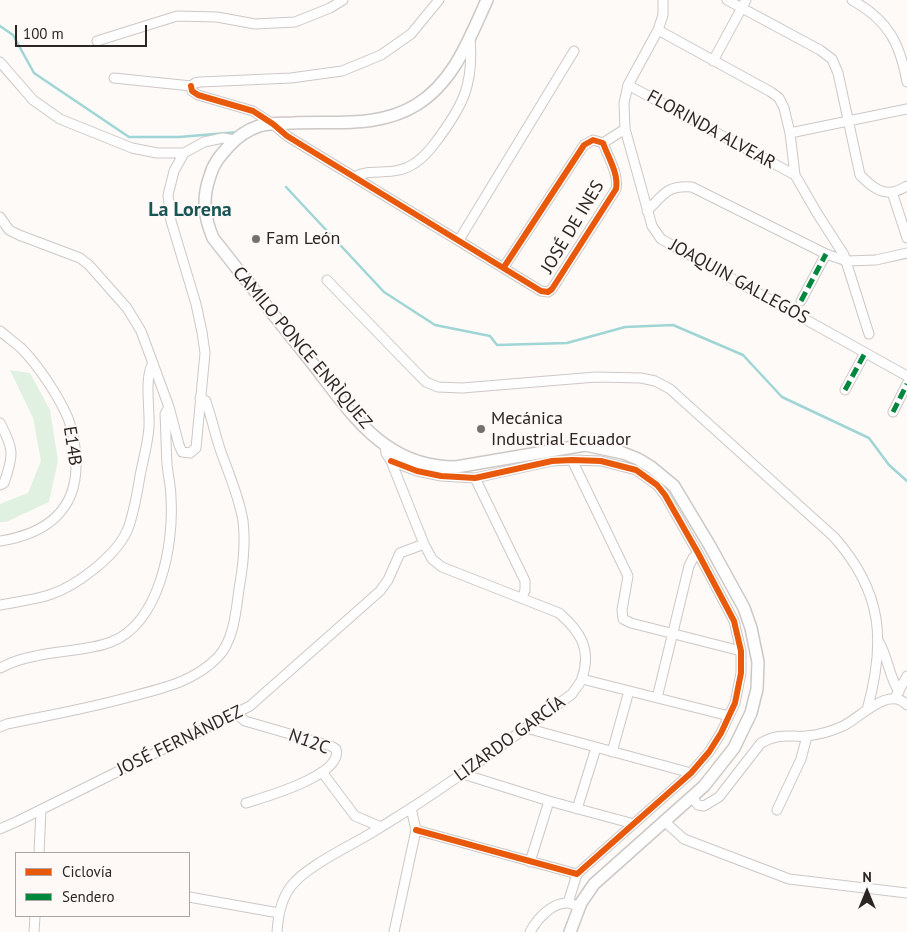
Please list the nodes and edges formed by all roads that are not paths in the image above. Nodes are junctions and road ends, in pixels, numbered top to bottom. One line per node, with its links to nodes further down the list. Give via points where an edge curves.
1 (343, 0): 10 (street, via 295,22 255,24 217,17 177,16)
2 (440, 0): 17 (street, via 411,34 381,55 342,71 291,78 200,82)
3 (487, 0): 9 (main road)
4 (663, 0): 8 (street, JOAQUIN GALLEGOS)
5 (727, 0): 7 (street)
6 (852, 0): 15 (street, via 877,17 889,30 898,47)
7 (744, 4): 12 (street); 19 (street, via 832,59)
8 (658, 30): 12 (street); 16 (street, JOAQUIN GALLEGOS)
9 (470, 37): 20 (main road, via 443,82 428,97 404,112 363,122); 27 (street, via 472,61 459,111 426,154 399,170 362,173)
10 (97, 41)
11 (574, 51): 33 (street)
12 (713, 61): 22 (street, via 779,98)
13 (0, 62): 25 (street, via 32,100 60,119 132,148 157,153)
14 (114, 78): 17 (street)
15 (907, 82)
16 (628, 85): 21 (street, JOAQUIN GALLEGOS, via 624,103); 26 (street, FLORINDA ALVEAR)
17 (191, 86): 20 (street, JOSÉ DE INES, via 198,95 254,111)
18 (907, 109): 19 (street)
19 (848, 121): 22 (street); 29 (street, via 860,175 880,191)
20 (273, 124): 23 (main road, via 250,130); 27 (street, JOSÉ DE INES)
21 (625, 129): 24 (street); 30 (street, JOAQUIN GALLEGOS)
22 (790, 133): 26 (street)
23 (235, 140): 25 (street, via 223,138 204,142); 51 (main road, CAMILO PONCE ENRÌQUEZ, via 217,161 205,189 204,212 213,238 352,414)
24 (603, 143): 37 (street, JOSÉ DE INES, via 593,140 584,145); 37 (street, JOSÉ DE INES, via 616,176 616,189 552,288 548,292 541,291)
25 (184, 153): 47 (street, via 174,171 168,195 171,222 202,332 205,353)
26 (795, 176): 36 (street)
27 (354, 177): 33 (street, JOSÉ DE INES)
28 (907, 186): 29 (street)
29 (892, 192): 32 (street)
30 (648, 211): 34 (street, via 667,190 679,186 692,187); 42 (street, JOAQUIN GALLEGOS, via 652,226 661,239)
31 (0, 217): 43 (street, via 9,230 70,253 89,265 127,308 141,331)
32 (907, 238)
33 (459, 240): 37 (street, JOSÉ DE INES)
34 (826, 254): 36 (street); 39 (street)
35 (906, 256): 36 (street)
36 (846, 262): 41 (street)
37 (504, 267)
38 (327, 280): 62 (street, via 426,382 438,387 462,388 596,377 640,378 670,389 850,555 870,598 878,626)
39 (801, 301)
40 (0, 332): 56 (street, E14B, via 21,349 53,391 68,418 76,450 76,479 70,498 56,516 39,530 20,538)
41 (869, 334)
42 (865, 353): 44 (street, JOAQUIN GALLEGOS); 46 (street)
43 (153, 363): 48 (street); 60 (street, via 148,375 148,434 136,497 127,531 116,549 100,565 50,595)
44 (907, 376)
45 (907, 384): 49 (street)
46 (845, 390)
47 (200, 398): 48 (street, via 196,448 190,453 180,449); 74 (street, via 208,405 243,521 243,564 235,619 226,646 218,657 187,681 97,706)
48 (169, 407): 64 (street, via 165,414 171,499 168,554 147,611 126,634 97,647 16,660)
49 (893, 412)
50 (0, 423): 55 (street, via 10,442 12,463 4,483)
51 (385, 445): 53 (street); 82 (main road, CAMILO PONCE ENRÌQUEZ, via 416,461 445,467 585,445 638,459 674,486 744,608 758,662 756,689 746,725 715,774)
52 (572, 460): 54 (street, via 552,461); 58 (street, via 612,464 646,476 665,495); 61 (street, via 628,576 623,619)
53 (391, 461): 54 (street, via 417,471); 57 (street)
54 (475, 478): 59 (street, via 525,581)
55 (0, 485)
56 (0, 541)
57 (424, 544): 59 (street, via 432,559 442,567); 72 (street, JOSÉ FERNÁNDEZ, via 400,553 380,591)
58 (698, 553): 61 (street, via 689,566); 63 (street, via 734,621)
59 (522, 598): 66 (street, via 559,613 573,625 583,640 586,656)
60 (0, 605)
61 (672, 634): 63 (street); 69 (street)
62 (878, 641): 68 (street, via 885,652); 71 (street, via 875,673)
63 (741, 651): 73 (street, via 739,690)
64 (0, 668)
65 (907, 676): 68 (street)
66 (582, 679): 67 (street); 75 (street, LIZARDO GARCÍA, via 572,694)
67 (629, 691): 69 (street); 78 (street)
68 (897, 695): 70 (street); 71 (street)
69 (657, 698): 73 (street)
70 (907, 705)
71 (866, 710): 76 (street, via 845,725)
72 (237, 714): 79 (street, N12C, via 245,722 336,749 336,759); 87 (street, JOSÉ FERNÁNDEZ)
73 (729, 716): 80 (street, via 722,733)
74 (0, 727)
75 (526, 728): 77 (street); 81 (street, LIZARDO GARCÍA)
76 (807, 736): 82 (street, via 769,738 761,743 718,797 704,806); 88 (street, via 801,759)
77 (596, 748): 78 (street); 86 (street)
78 (612, 752): 80 (street)
79 (322, 772): 84 (street, via 293,788); 91 (street, N12C, via 355,816)
80 (691, 772): 90 (street)
81 (463, 774): 83 (street); 85 (street, LIZARDO GARCÍA)
82 (692, 797): 89 (main road, CAMILO PONCE ENRÌQUEZ)
83 (549, 801): 86 (street); 95 (street)
84 (246, 803)
85 (411, 808): 91 (street, LIZARDO GARCÍA); 93 (street)
86 (577, 808): 90 (street)
87 (41, 810): 92 (street, JOSÉ FERNÁNDEZ); 94 (street)
88 (777, 810)
89 (664, 821): 97 (street, via 684,839 789,878); 100 (main road, CAMILO PONCE ENRÌQUEZ, via 600,877)
90 (634, 824): 96 (street)
91 (381, 828): 101 (street, LIZARDO GARCÍA, via 301,876 285,896)
92 (0, 829)
93 (416, 830): 95 (street); 105 (street)
94 (39, 852)
95 (530, 862): 96 (street)
96 (577, 874): 99 (street)
97 (907, 893)
98 (190, 897): 101 (street)
99 (568, 903): 100 (street); 106 (street, via 545,913)
100 (580, 907): 107 (main road, CAMILO PONCE ENRÌQUEZ)
101 (279, 913): 104 (street, LIZARDO GARCÍA)
102 (35, 917): 103 (street)
103 (34, 932)
104 (277, 932)
105 (394, 932)
106 (530, 932)
107 (570, 932)

